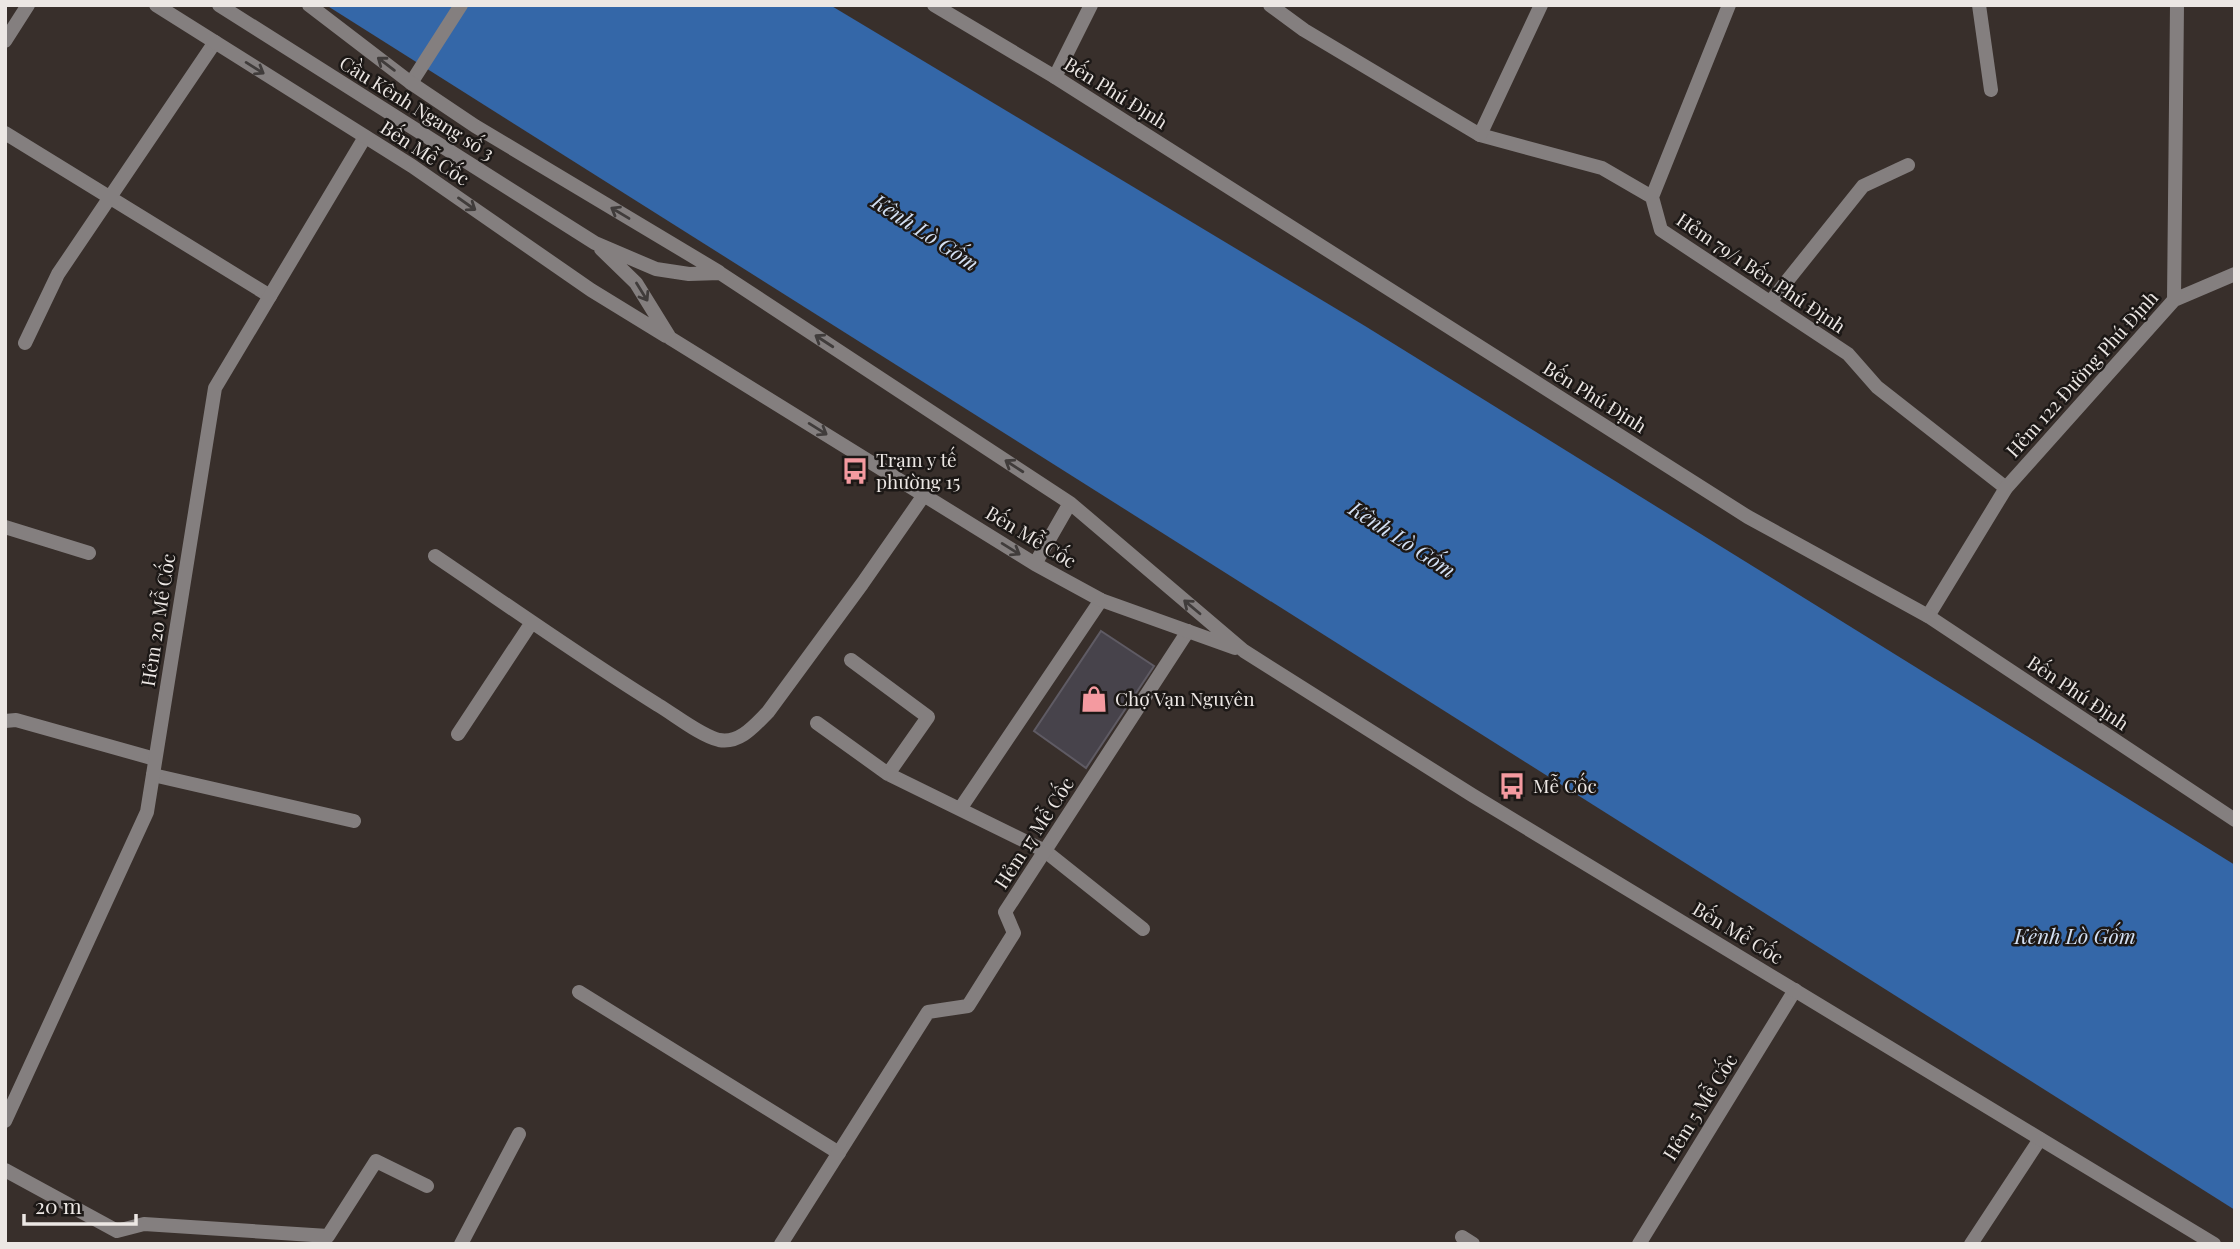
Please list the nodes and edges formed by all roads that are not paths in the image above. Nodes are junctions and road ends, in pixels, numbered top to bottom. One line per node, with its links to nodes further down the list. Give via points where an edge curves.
1 (28, 5): 13 (street)
2 (156, 5): 14 (street, Bến Mễ Cốc)
3 (219, 5): 24 (street, Cầu Kênh Ngang số 3)
4 (309, 5): 16 (street, Bến Mễ Cốc, one-way to 4)
5 (461, 5): 16 (street)
6 (934, 5): 15 (street, Bến Phú Định)
7 (1091, 5): 15 (street)
8 (1270, 5): 19 (street)
9 (1541, 5): 19 (street)
10 (1729, 5): 23 (street)
11 (1979, 5): 17 (street)
12 (2177, 5): 28 (street, Hẻm 122 Đường Phú Định)
13 (5, 41)
14 (215, 42): 20 (street, Bến Mễ Cốc, one-way to 20); 22 (street)
15 (1055, 77): 40 (street, Bến Phú Định, via 1748,517)
16 (415, 78): 25 (street, Bến Mễ Cốc, one-way to 16, via 475,125)
17 (1991, 90)
18 (5, 133): 22 (street)
19 (1480, 135): 23 (street, via 1602,168)
20 (365, 137): 27 (street, Hẻm 20 Mễ Cốc); 30 (street, Bến Mễ Cốc, one-way to 30)
21 (1909, 164): 29 (street, via 1863,186)
22 (110, 197): 27 (street); 31 (street, via 58,274)
23 (1652, 197): 29 (street, Hẻm 79/1 Bến Phú Định, via 1661,230)
24 (595, 243): 25 (street, via 656,269); 30 (street, Bến Mễ Cốc, one-way to 30, via 636,283)
25 (720, 273): 34 (street, Bến Mễ Cốc, one-way to 25)
26 (2235, 274): 28 (street)
27 (270, 296): 48 (street, Hẻm 20 Mễ Cốc, via 215,388)
28 (2174, 300): 32 (street, Hẻm 122 Đường Phú Định)
29 (1770, 301): 32 (street, Hẻm 79/1 Bến Phú Định, via 1848,354 1877,387)
30 (670, 338): 33 (street, Bến Mễ Cốc, one-way to 33)
31 (24, 343)
32 (2006, 488): 40 (street, Hẻm 122 Đường Phú Định)
33 (924, 495): 38 (street, Bến Mễ Cốc, one-way to 38); 41 (street, via 768,712 736,739 719,740 699,730)
34 (1070, 503): 38 (street); 43 (street, Bến Mễ Cốc, one-way to 34)
35 (5, 527): 36 (street)
36 (89, 553)
37 (435, 556): 41 (street)
38 (1035, 564): 39 (street, Bến Mễ Cốc)
39 (1101, 600): 42 (street, Bến Mễ Cốc); 51 (street)
40 (1928, 616): 52 (street, Bến Phú Định)
41 (532, 622): 47 (street)
42 (1188, 631): 43 (street, Bến Mễ Cốc); 54 (street, Hẻm 17 Mễ Cốc)
43 (1244, 651): 56 (street, Bến Mễ Cốc)
44 (851, 660): 49 (street, via 928,717)
45 (5, 721): 48 (street, via 16,720)
46 (817, 723): 49 (street)
47 (458, 734)
48 (155, 759): 50 (street, Hẻm 20 Mễ Cốc)
49 (888, 774): 51 (street)
50 (153, 775): 53 (street); 58 (street, Hẻm 20 Mễ Cốc, via 147,812)
51 (960, 809): 54 (street)
52 (2235, 820)
53 (354, 821)
54 (1045, 851): 55 (street); 61 (street, Hẻm 17 Mễ Cốc, via 1005,912 1014,933 968,1006 928,1012)
55 (1143, 929)
56 (1795, 990): 60 (street, Bến Mễ Cốc); 67 (street, Hẻm 5 Mễ Cốc)
57 (579, 992): 61 (street)
58 (5, 1121)
59 (519, 1134): 65 (street)
60 (2040, 1139): 68 (street); 69 (street, Bến Mễ Cốc)
61 (839, 1153): 66 (street, Hẻm 17 Mễ Cốc)
62 (5, 1170): 64 (street)
63 (427, 1186): 64 (street, via 376,1161 328,1236 144,1224)
64 (116, 1237)
65 (461, 1244)
66 (781, 1244)
67 (1639, 1244)
68 (1971, 1244)
69 (2214, 1244)

